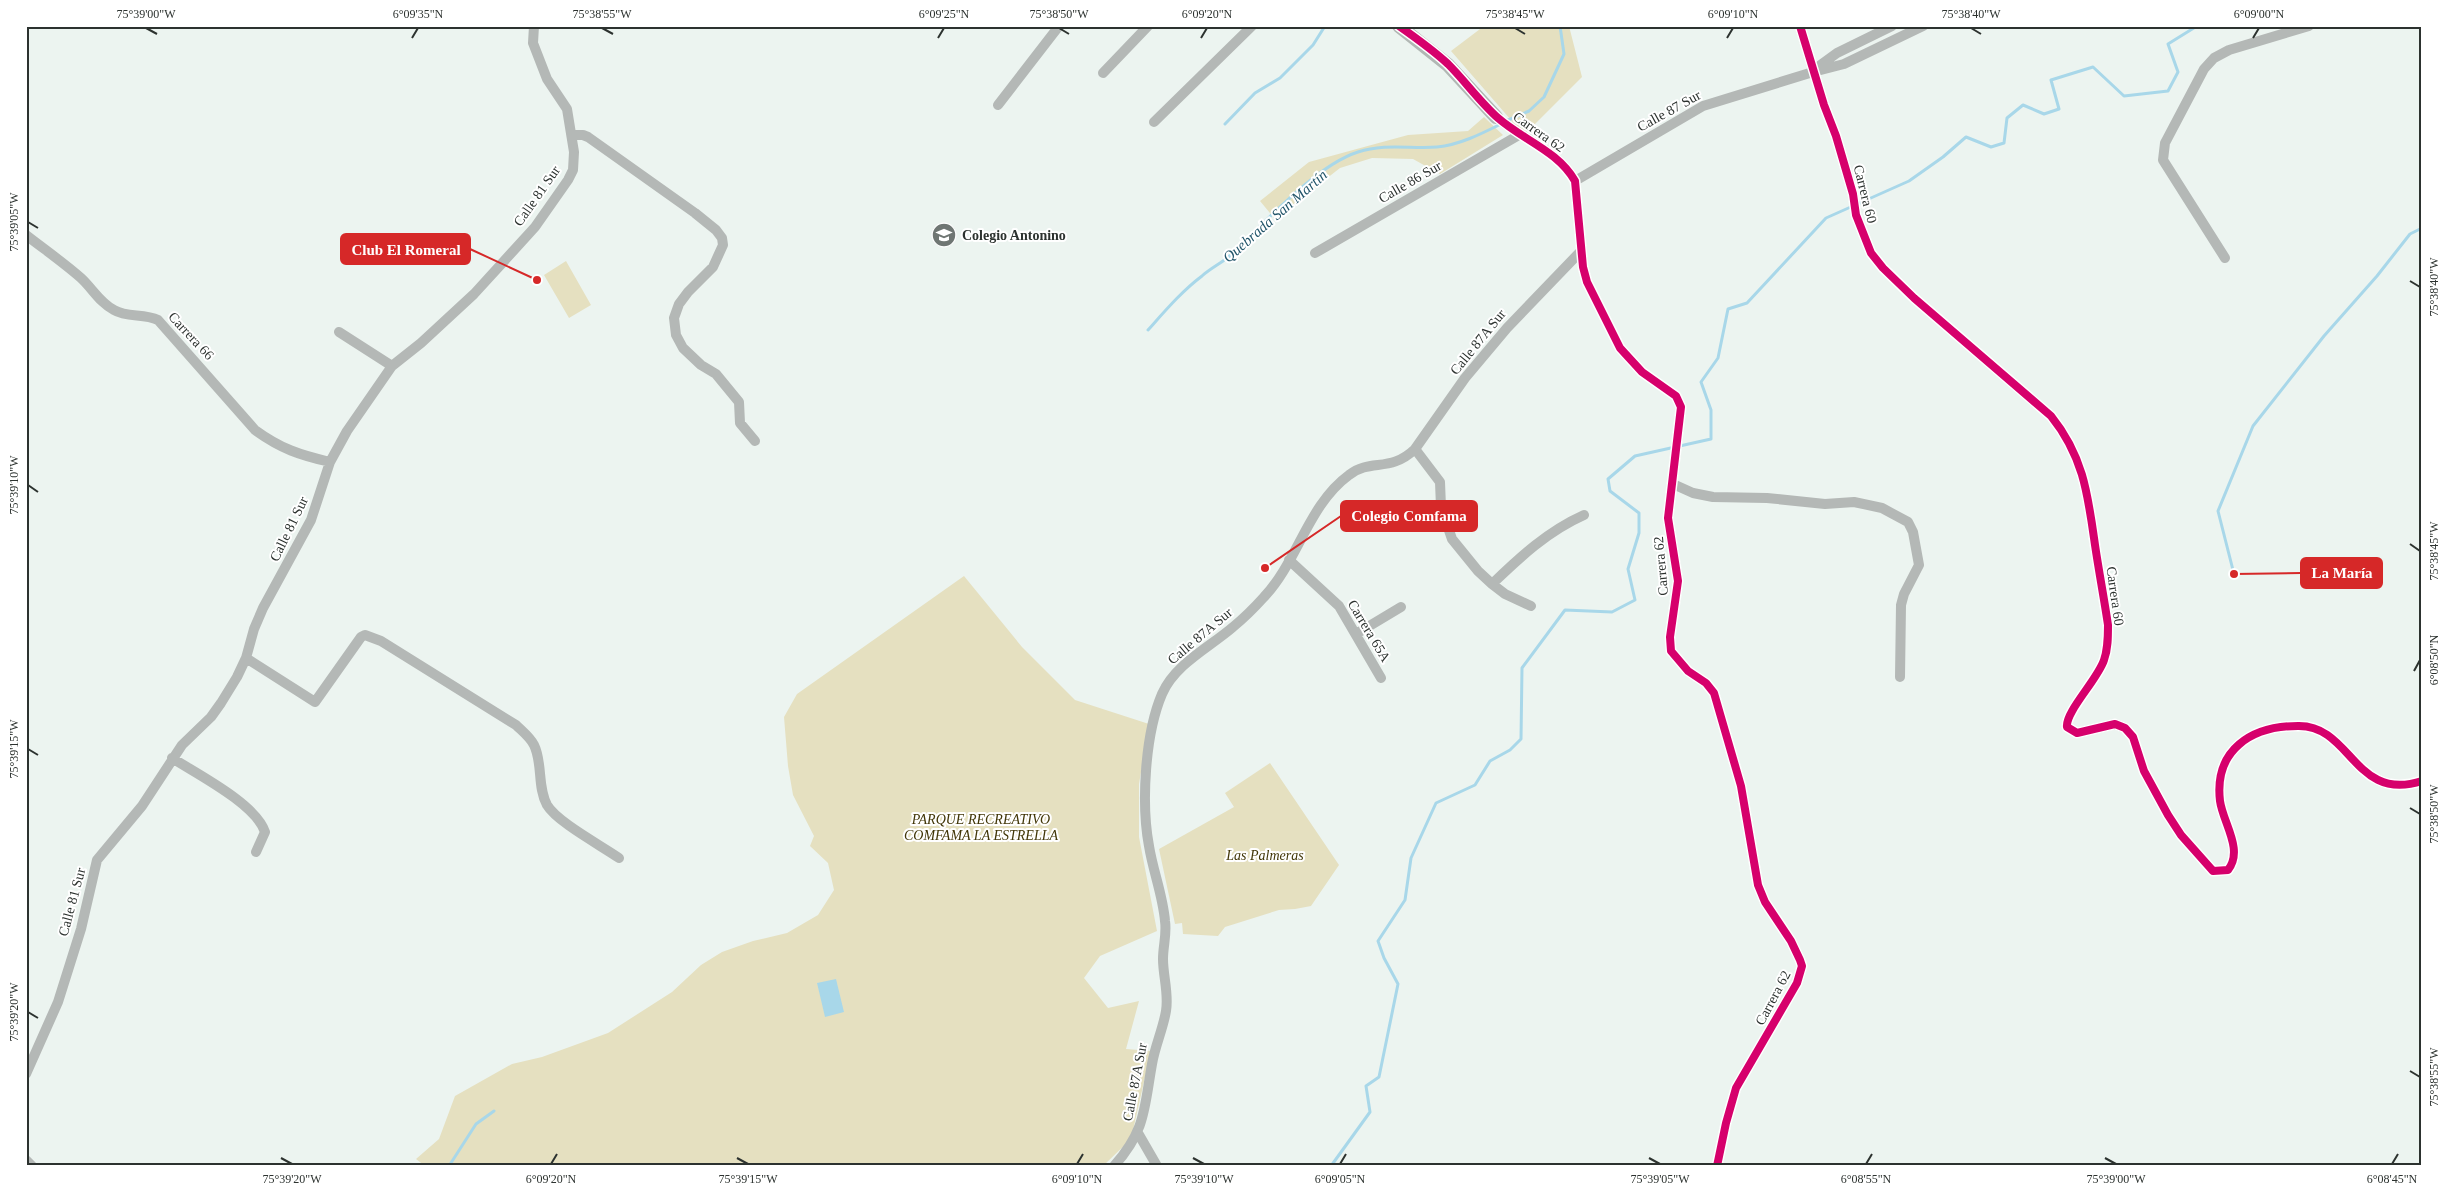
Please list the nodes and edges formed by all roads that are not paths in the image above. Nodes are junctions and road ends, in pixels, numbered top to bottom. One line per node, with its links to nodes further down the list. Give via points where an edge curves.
1 (534, 26): 15 (street, Calle 81 Sur, via 533,43 547,79 567,109)
2 (1060, 26): 12 (street)
3 (1148, 26): 11 (street)
4 (1252, 26): 14 (street)
5 (1399, 26): 13 (street, Carrera 62, via 1448,65)
6 (1800, 26): 10 (street, Carrera 60)
7 (1892, 26): 10 (street, Calle 87 Sur, via 1837,53)
8 (1924, 26): 10 (street, Calle 87 Sur, via 1844,64)
9 (2309, 26): 21 (street, via 2214,58 2204,69 2165,143 2163,160)
10 (1813, 72): 17 (street, Calle 87 Sur, via 1703,106); 38 (street, Carrera 60, via 1836,136 1865,240 1883,268 2051,416 2067,439 2082,471 2091,507 2108,638 2104,660 2068,717 2067,728 2077,733 2115,724 2125,728 2133,737 2144,771 2168,815 2213,871 2228,870 2234,856 2220,802 2219,783 2223,767 2235,747 2253,734 2278,726 2308,726 2332,739 2360,768 2379,781 2392,786)
11 (1104, 73)
12 (998, 105)
13 (1496, 117): 16 (street, Carrera 62)
14 (1154, 122)
15 (572, 135): 23 (street, Calle 81 Sur, via 572,170 568,180 535,227 474,294); 24 (street, via 588,137 695,213 722,238 720,254 713,267 679,304 674,318 676,335 683,348 716,374 740,402 738,419)
16 (1519, 135): 17 (street, Carrera 62, via 1557,158); 20 (street, Calle 86 Sur)
17 (1575, 181): 19 (street, Carrera 62)
18 (26, 235): 26 (street, Carrera 66, via 81,278 106,306 124,315 151,316 158,320 255,430 294,454)
19 (1581, 251): 25 (street, Calle 87A Sur, via 1506,328 1465,378); 27 (street, Carrera 62, via 1587,282 1620,348 1642,372 1676,396 1681,407)
20 (1315, 253)
21 (2225, 258)
22 (339, 332): 23 (street)
23 (392, 366): 26 (street, Calle 81 Sur, via 347,431)
24 (755, 441)
25 (1415, 449): 29 (street, Calle 87A Sur, via 1394,464 1361,468 1350,474 1325,500); 30 (street, via 1440,482 1441,508 1452,539)
26 (330, 462): 34 (street, Calle 81 Sur, via 311,520 263,608)
27 (1673, 484): 35 (street, via 1713,497 1825,504 1854,502 1882,508 1908,522 1919,565 1901,605); 47 (street, Carrera 62, via 1668,518 1678,581 1670,637 1672,650 1688,671 1714,693 1740,786 1758,885 1802,966 1797,983 1736,1088)
28 (1584, 515): 30 (street, via 1542,539)
29 (1289, 560): 33 (street, Carrera 65A, via 1331,596); 42 (street, Calle 87A Sur, via 1265,596 1234,627 1171,678 1158,704 1144,797 1149,848 1165,918 1163,957 1167,1008 1154,1049)
30 (1492, 584): 31 (street)
31 (1531, 606)
32 (1401, 607): 33 (street)
33 (1356, 634): 36 (street, Carrera 65A)
34 (246, 658): 37 (street, Calle 81 Sur, via 221,704); 40 (street, via 315,702 361,638 365,635 381,641 516,725 534,746 548,806 557,816)
35 (1900, 676)
36 (1381, 678)
37 (172, 758): 39 (street, via 229,795 262,822 265,832); 41 (street, Calle 81 Sur, via 142,806 98,860 58,1002)
38 (2422, 781)
39 (256, 852)
40 (620, 858)
41 (26, 1074)
42 (1138, 1134): 45 (street, Calle 87A Sur); 46 (street)
43 (26, 1160): 44 (street)
44 (32, 1166)
45 (1114, 1166)
46 (1157, 1166)
47 (1717, 1166)

